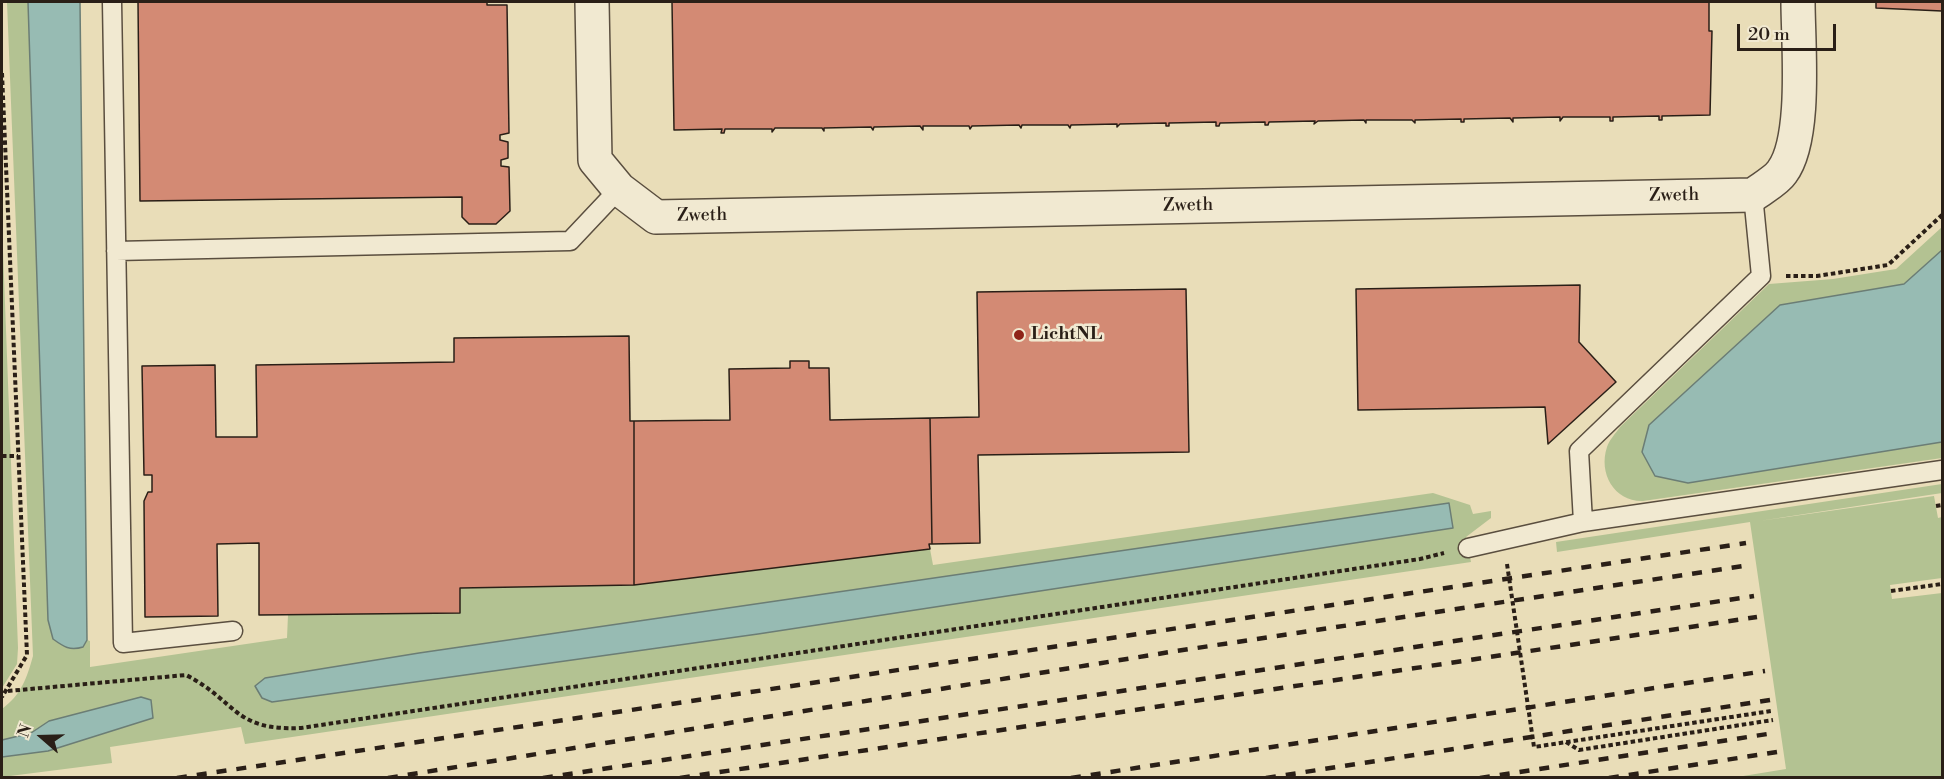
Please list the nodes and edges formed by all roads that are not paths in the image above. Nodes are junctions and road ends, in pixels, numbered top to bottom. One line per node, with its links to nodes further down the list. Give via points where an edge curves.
1 (112, 2): 6 (lane)
2 (592, 2): 4 (street, Zweth, via 595,160)
3 (1798, 2): 5 (street, via 1799,107 1793,145 1782,172)
4 (619, 189): 5 (street, Zweth, via 656,217); 6 (lane, via 570,241)
5 (1753, 195): 8 (lane, via 1761,276 1579,451)
6 (116, 251): 10 (lane, via 123,643)
7 (1942, 470): 8 (lane)
8 (1583, 522): 9 (lane)
9 (1468, 548)
10 (233, 631)

